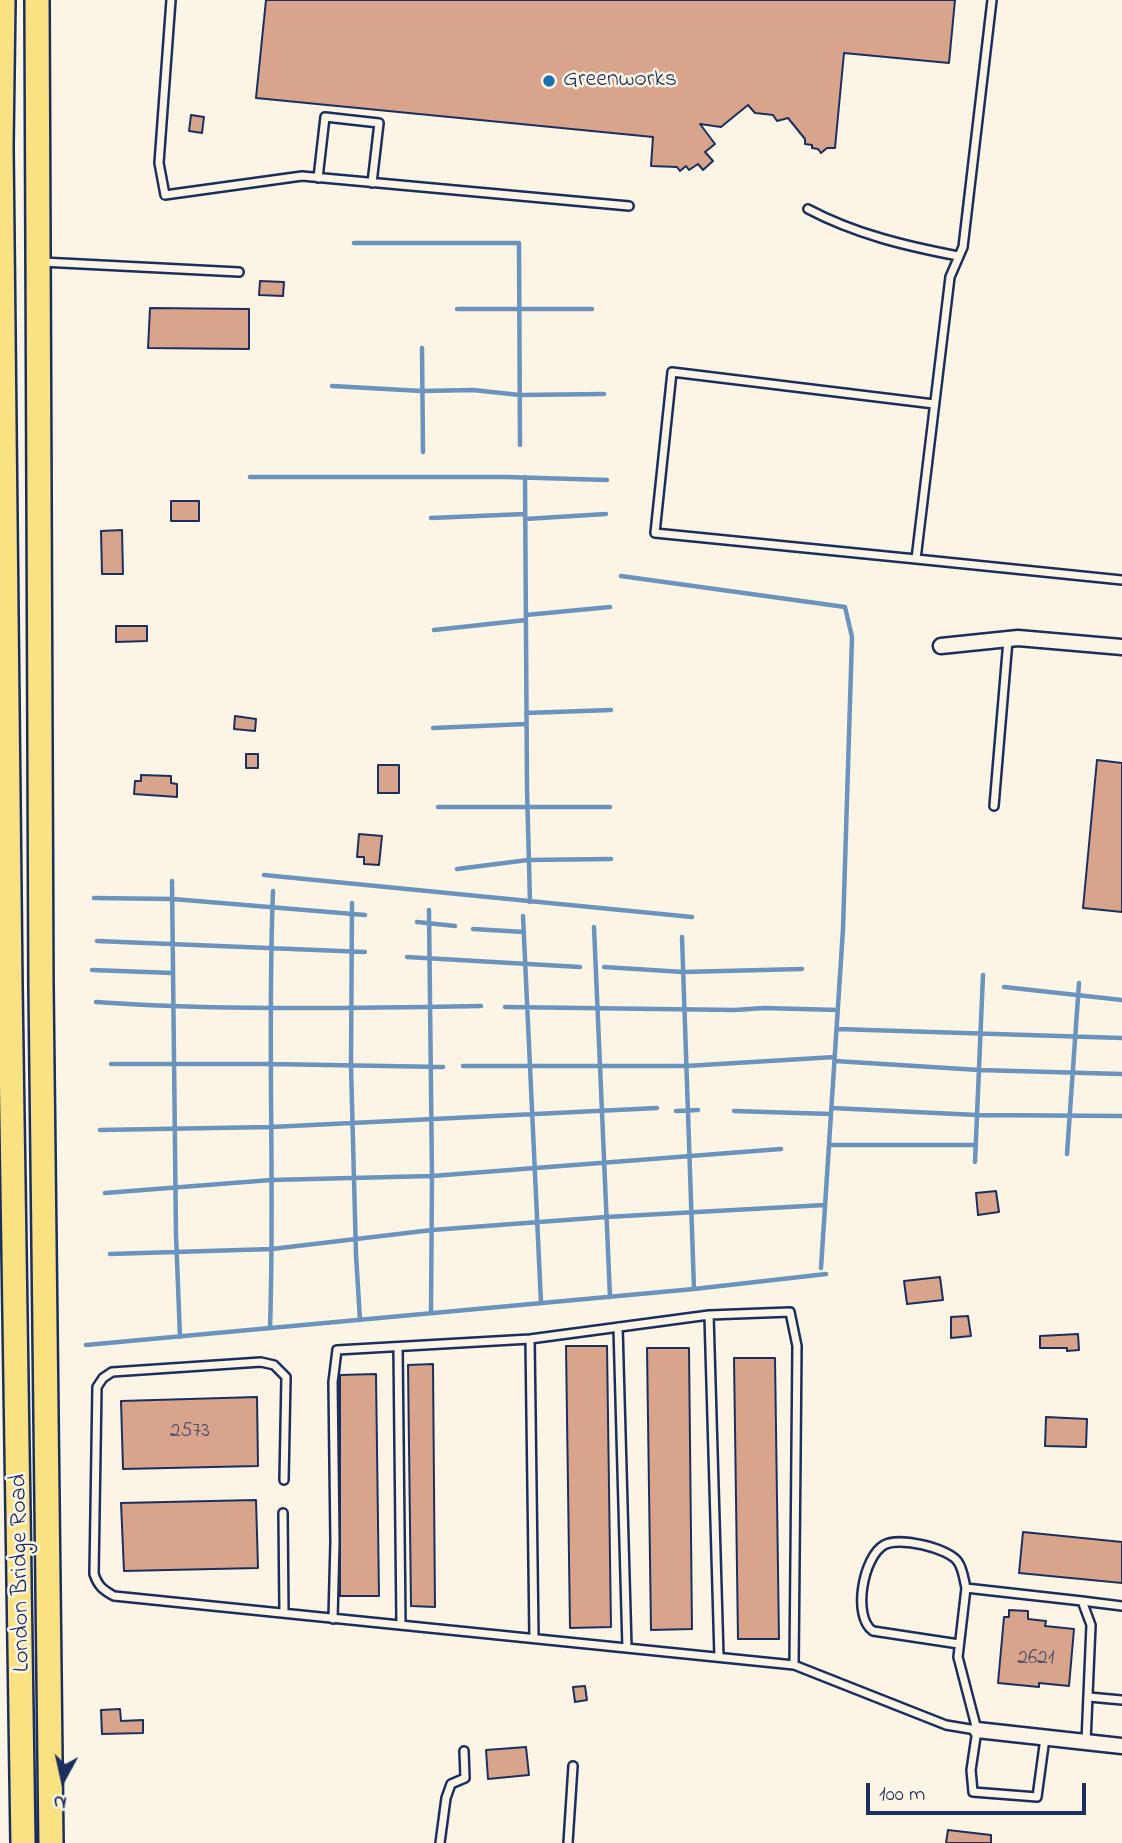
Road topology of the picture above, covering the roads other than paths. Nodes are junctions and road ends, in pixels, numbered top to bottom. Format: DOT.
graph roads {
  1 [pos="3,0"];
  2 [pos="37,0"];
  3 [pos="171,0"];
  4 [pos="992,0"];
  5 [pos="318,178"];
  6 [pos="372,183"];
  7 [pos="629,206"];
  8 [pos="808,209"];
  9 [pos="958,256"];
  10 [pos="38,262"];
  11 [pos="239,272"];
  12 [pos="934,404"];
  13 [pos="39,462"];
  14 [pos="5,463"];
  15 [pos="916,559"];
  16 [pos="1122,580"];
  17 [pos="1009,639"];
  18 [pos="941,646"];
  19 [pos="1122,647"];
  20 [pos="994,806"];
  21 [pos="20,986"];
  22 [pos="709,1315"];
  23 [pos="618,1327"];
  24 [pos="530,1339"];
  25 [pos="398,1347"];
  26 [pos="284,1480"];
  27 [pos="283,1513"];
  28 [pos="966,1588"];
  29 [pos="1082,1601"];
  30 [pos="1122,1606"];
  31 [pos="284,1614"];
  32 [pos="333,1619"];
  33 [pos="401,1625"];
  34 [pos="534,1638"];
  35 [pos="959,1644"];
  36 [pos="627,1648"];
  37 [pos="719,1657"];
  38 [pos="794,1665"];
  39 [pos="1089,1697"];
  40 [pos="1122,1700"];
  41 [pos="977,1730"];
  42 [pos="1045,1738"];
  43 [pos="1086,1742"];
  44 [pos="1122,1746"];
  45 [pos="464,1751"];
  46 [pos="572,1766"];
  47 [pos="25,1843"];
  48 [pos="51,1843"];
  49 [pos="440,1843"];
  50 [pos="568,1843"];
  1 -- 14 [label="main road, London Bridge Road"];
  2 -- 10 [label="main road, London Bridge Road"];
  3 -- 5 [label="lane"];
  4 -- 9 [label="lane"];
  5 -- 6 [label="lane"];
  5 -- 6 [label="lane"];
  6 -- 7 [label="lane"];
  8 -- 9 [label="lane"];
  9 -- 12 [label="lane"];
  10 -- 11 [label="lane"];
  10 -- 13 [label="main road, London Bridge Road"];
  12 -- 15 [label="lane"];
  12 -- 15 [label="lane"];
  13 -- 14 [label="main road"];
  13 -- 21 [label="main road, London Bridge Road"];
  14 -- 21 [label="main road, London Bridge Road"];
  15 -- 16 [label="lane"];
  17 -- 18 [label="street"];
  17 -- 19 [label="street"];
  17 -- 20 [label="lane"];
  21 -- 47 [label="main road, London Bridge Road"];
  21 -- 48 [label="main road, London Bridge Road"];
  22 -- 23 [label="lane"];
  22 -- 37 [label="lane"];
  22 -- 38 [label="lane"];
  23 -- 24 [label="lane"];
  23 -- 36 [label="lane"];
  24 -- 25 [label="lane"];
  24 -- 34 [label="lane"];
  25 -- 32 [label="lane"];
  25 -- 33 [label="lane"];
  26 -- 31 [label="lane"];
  27 -- 31 [label="lane"];
  28 -- 29 [label="lane"];
  28 -- 35 [label="lane"];
  28 -- 35 [label="lane"];
  29 -- 30 [label="lane"];
  29 -- 39 [label="lane"];
  31 -- 32 [label="lane"];
  32 -- 33 [label="lane"];
  33 -- 34 [label="lane"];
  34 -- 36 [label="lane"];
  35 -- 41 [label="lane"];
  36 -- 37 [label="lane"];
  37 -- 38 [label="lane"];
  38 -- 41 [label="lane"];
  39 -- 40 [label="lane"];
  39 -- 43 [label="lane"];
  41 -- 42 [label="street"];
  41 -- 42 [label="lane"];
  42 -- 43 [label="street"];
  43 -- 44 [label="street"];
  45 -- 49 [label="lane"];
  46 -- 50 [label="lane"];
}
